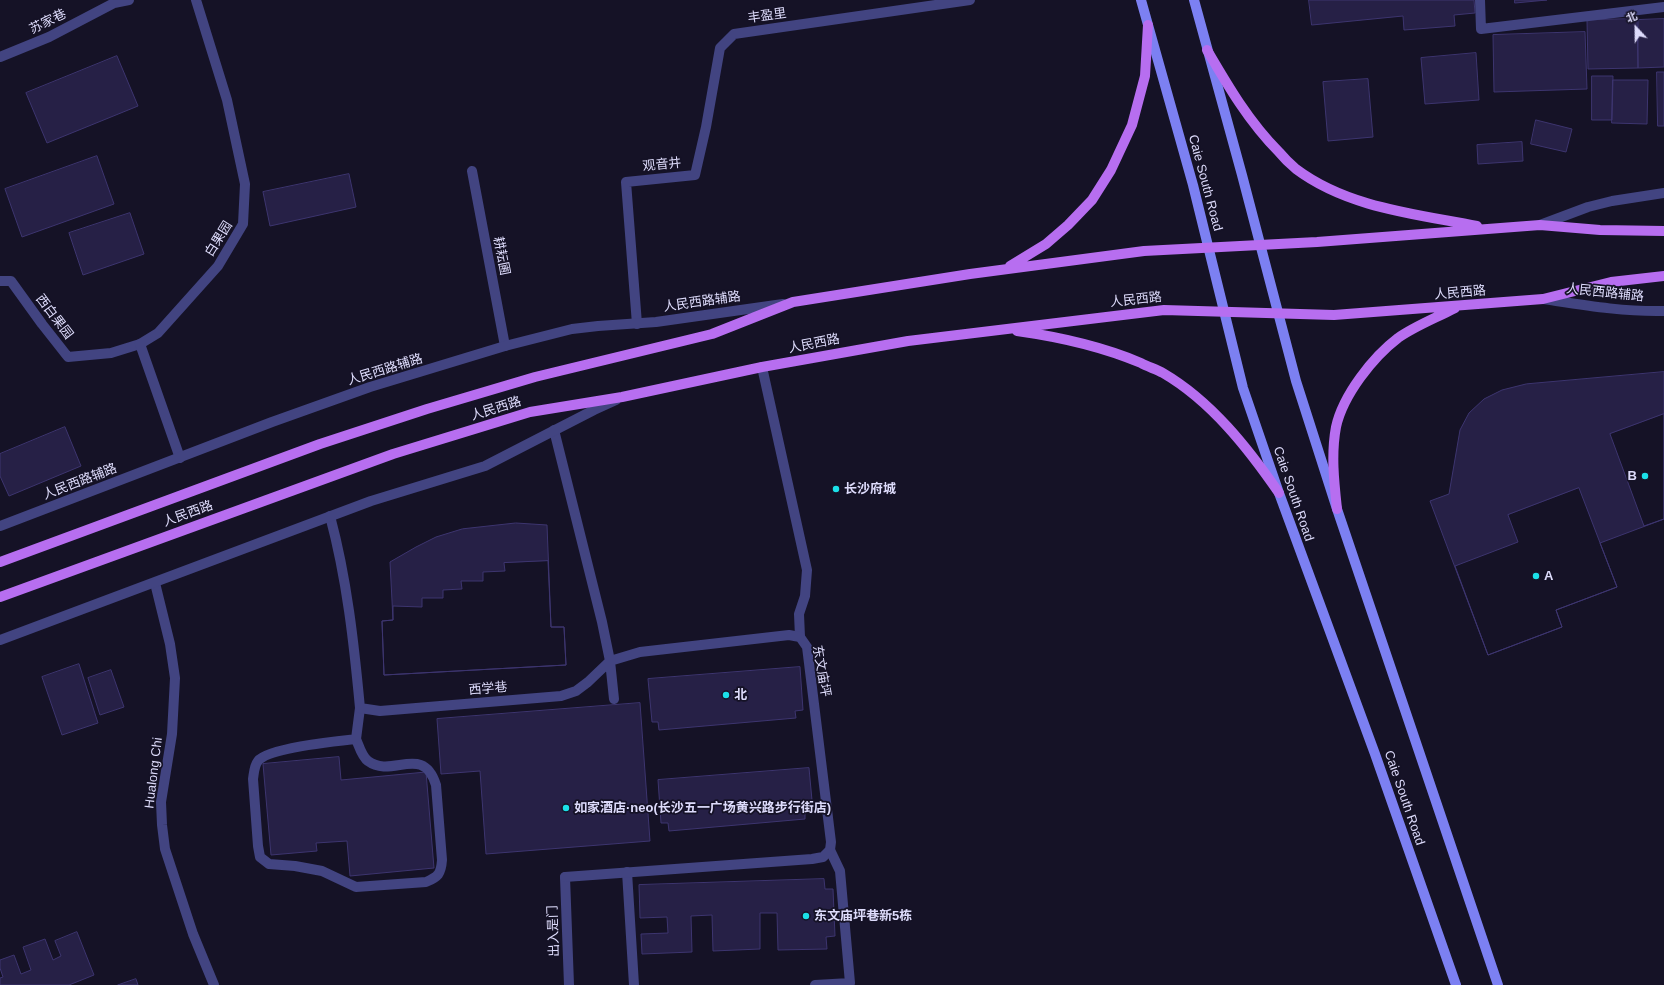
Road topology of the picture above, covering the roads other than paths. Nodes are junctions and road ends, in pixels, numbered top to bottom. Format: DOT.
graph roads {
  1 [pos="129,0"];
  2 [pos="196,0"];
  3 [pos="970,0"];
  4 [pos="1142,0"];
  5 [pos="1194,0"];
  6 [pos="1480,0"];
  7 [pos="114,1"];
  8 [pos="1664,6"];
  9 [pos="1148,25"];
  10 [pos="734,34"];
  11 [pos="1207,50"];
  12 [pos="0,57"];
  13 [pos="472,171"];
  14 [pos="1664,193"];
  15 [pos="1540,225"];
  16 [pos="1491,228"];
  17 [pos="1661,231"];
  18 [pos="1260,245"];
  19 [pos="1209,248"];
  20 [pos="1003,269"];
  21 [pos="1664,276"];
  22 [pos="0,281"];
  23 [pos="1543,299"];
  24 [pos="793,302"];
  25 [pos="1459,306"];
  26 [pos="1664,311"];
  27 [pos="1225,312"];
  28 [pos="1278,313"];
  29 [pos="637,324"];
  30 [pos="1004,329"];
  31 [pos="140,344"];
  32 [pos="505,346"];
  33 [pos="762,368"];
  34 [pos="622,397"];
  35 [pos="554,430"];
  36 [pos="180,458"];
  37 [pos="1278,493"];
  38 [pos="1337,509"];
  39 [pos="330,516"];
  40 [pos="0,526"];
  41 [pos="0,562"];
  42 [pos="154,583"];
  43 [pos="0,597"];
  44 [pos="800,637"];
  45 [pos="0,640"];
  46 [pos="610,661"];
  47 [pos="614,699"];
  48 [pos="360,708"];
  49 [pos="356,739"];
  50 [pos="830,850"];
  51 [pos="627,872"];
  52 [pos="214,985"];
  53 [pos="569,985"];
  54 [pos="634,985"];
  55 [pos="815,985"];
  56 [pos="1456,985"];
  57 [pos="1498,985"];
  1 -- 7 [label="street, 苏家巷"];
  2 -- 31 [label="street, 白果园"];
  3 -- 10 [label="street, 丰盈里"];
  4 -- 9 [label="main road, Caie South Road"];
  5 -- 11 [label="main road"];
  6 -- 8 [label="street"];
  7 -- 12 [label="street, 苏家巷"];
  9 -- 19 [label="main road, Caie South Road"];
  9 -- 20 [label="main road"];
  10 -- 29 [label="street, 观音井"];
  11 -- 16 [label="main road"];
  11 -- 18 [label="main road"];
  13 -- 32 [label="street, 耕耘圃"];
  14 -- 15 [label="street"];
  15 -- 16 [label="main road, 人民西路"];
  15 -- 17 [label="main road, 人民西路"];
  16 -- 18 [label="main road, 人民西路"];
  18 -- 19 [label="main road, 人民西路"];
  18 -- 28 [label="main road"];
  19 -- 20 [label="main road, 人民西路"];
  19 -- 27 [label="main road, Caie South Road"];
  20 -- 24 [label="main road, 人民西路"];
  21 -- 23 [label="main road, 人民西路"];
  22 -- 31 [label="street, 西白果园"];
  23 -- 25 [label="main road, 人民西路"];
  23 -- 26 [label="street, 人民西路辅路"];
  24 -- 29 [label="street, 人民西路辅路"];
  24 -- 41 [label="main road, 人民西路"];
  25 -- 28 [label="main road, 人民西路"];
  25 -- 38 [label="main road"];
  27 -- 28 [label="main road, 人民西路"];
  27 -- 30 [label="main road, 人民西路"];
  27 -- 37 [label="main road, Caie South Road"];
  28 -- 38 [label="main road"];
  29 -- 32 [label="street, 人民西路辅路"];
  30 -- 33 [label="main road, 人民西路"];
  30 -- 37 [label="main road"];
  31 -- 36 [label="street"];
  32 -- 36 [label="street, 人民西路辅路"];
  33 -- 34 [label="main road, 人民西路"];
  33 -- 44 [label="street, 东文庙坪"];
  34 -- 35 [label="street"];
  34 -- 43 [label="main road, 人民西路"];
  35 -- 39 [label="street"];
  35 -- 46 [label="street"];
  36 -- 40 [label="street, 人民西路辅路"];
  37 -- 56 [label="main road, Caie South Road"];
  38 -- 57 [label="main road"];
  39 -- 42 [label="street"];
  39 -- 48 [label="street"];
  42 -- 45 [label="street"];
  42 -- 52 [label="street, Hualong Chi"];
  44 -- 46 [label="street, 西学巷"];
  44 -- 50 [label="street, 东文庙坪"];
  46 -- 47 [label="street"];
  46 -- 48 [label="street, 西学巷"];
  48 -- 49 [label="street"];
  49 -- 49 [label="street"];
  50 -- 51 [label="street"];
  50 -- 55 [label="street, 东文庙坪"];
  51 -- 53 [label="street, 出入是门"];
  51 -- 54 [label="street"];
}
